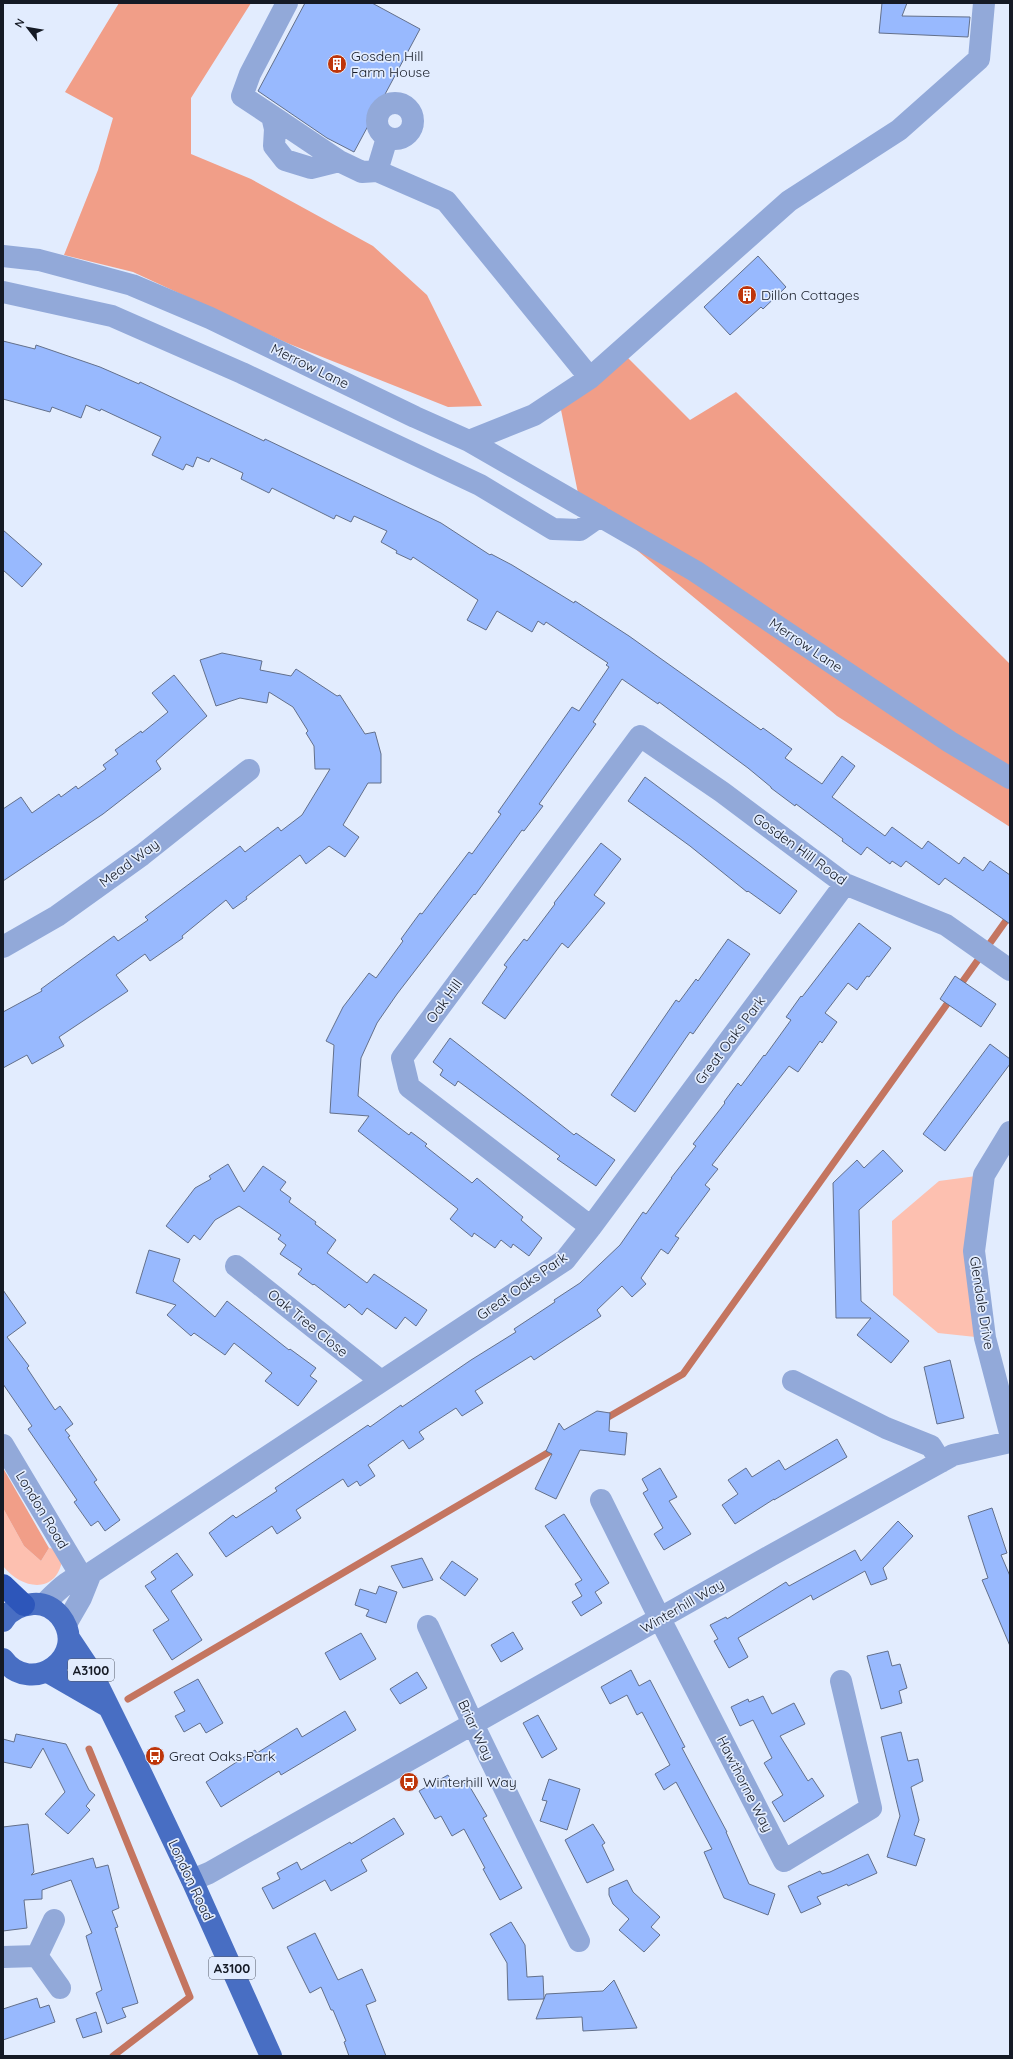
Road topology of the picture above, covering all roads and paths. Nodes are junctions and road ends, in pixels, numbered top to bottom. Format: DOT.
graph roads {
  1 [pos="287,3"];
  2 [pos="984,3"];
  3 [pos="272,116"];
  4 [pos="387,138"];
  5 [pos="339,161"];
  6 [pos="377,170"];
  7 [pos="3,256"];
  8 [pos="3,292"];
  9 [pos="590,378"];
  10 [pos="469,441"];
  11 [pos="600,516"];
  12 [pos="640,736"];
  13 [pos="249,770"];
  14 [pos="1010,778"];
  15 [pos="845,884"];
  16 [pos="3,947"];
  17 [pos="1010,970"];
  18 [pos="1010,1132"];
  19 [pos="591,1227"];
  20 [pos="236,1266"];
  21 [pos="381,1381"];
  22 [pos="793,1381"];
  23 [pos="1010,1433"];
  24 [pos="1010,1442"];
  25 [pos="3,1445"];
  26 [pos="941,1462"];
  27 [pos="602,1500"];
  28 [pos="86,1574"];
  29 [pos="3,1586"];
  30 [pos="34,1604"];
  31 [pos="660,1619"];
  32 [pos="3,1621"];
  33 [pos="428,1626"];
  34 [pos="68,1631"];
  35 [pos="8,1667"];
  36 [pos="48,1672"];
  37 [pos="841,1681"];
  38 [pos="107,1706"];
  39 [pos="473,1724"];
  40 [pos="192,1880"];
  41 [pos="54,1920"];
  42 [pos="579,1941"];
  43 [pos="37,1956"];
  44 [pos="3,1957"];
  45 [pos="60,1988"];
  46 [pos="271,2056"];
  1 -- 3 [label="street"];
  2 -- 9 [label="street"];
  3 -- 5 [label="street"];
  3 -- 5 [label="street"];
  4 -- 6 [label="street"];
  5 -- 6 [label="street"];
  6 -- 9 [label="street"];
  7 -- 10 [label="street, Merrow Lane"];
  8 -- 11 [label="street"];
  9 -- 10 [label="street"];
  10 -- 11 [label="street, Merrow Lane"];
  11 -- 14 [label="street, Merrow Lane"];
  12 -- 15 [label="street, Gosden Hill Road"];
  12 -- 19 [label="street, Oak Hill"];
  13 -- 16 [label="street, Mead Way"];
  15 -- 17 [label="street, Gosden Hill Road"];
  15 -- 19 [label="street, Great Oaks Park"];
  18 -- 23 [label="street, Glendale Drive"];
  19 -- 21 [label="street, Great Oaks Park"];
  20 -- 21 [label="street, Oak Tree Close"];
  21 -- 28 [label="street, Great Oaks Park"];
  22 -- 26 [label="street"];
  24 -- 26 [label="street, Winterhill Way"];
  25 -- 28 [label="street, London Road"];
  26 -- 31 [label="street, Winterhill Way"];
  27 -- 31 [label="street, Hawthorne Way"];
  28 -- 30 [label="street, Great Oaks Park"];
  28 -- 34 [label="street"];
  29 -- 30 [label="highway"];
  30 -- 32 [label="main road"];
  30 -- 34 [label="main road, London Road"];
  31 -- 37 [label="street, Hawthorne Way"];
  31 -- 39 [label="street, Winterhill Way"];
  33 -- 39 [label="street, Briar Way"];
  34 -- 36 [label="main road"];
  34 -- 38 [label="main road, London Road / A3100"];
  35 -- 36 [label="main road"];
  36 -- 38 [label="main road, A3100"];
  38 -- 40 [label="main road, London Road / A3100"];
  39 -- 40 [label="street, Winterhill Way"];
  39 -- 42 [label="street, Briar Way"];
  40 -- 46 [label="main road, London Road / A3100"];
  41 -- 43 [label="street"];
  43 -- 44 [label="street"];
  43 -- 45 [label="street"];
}
